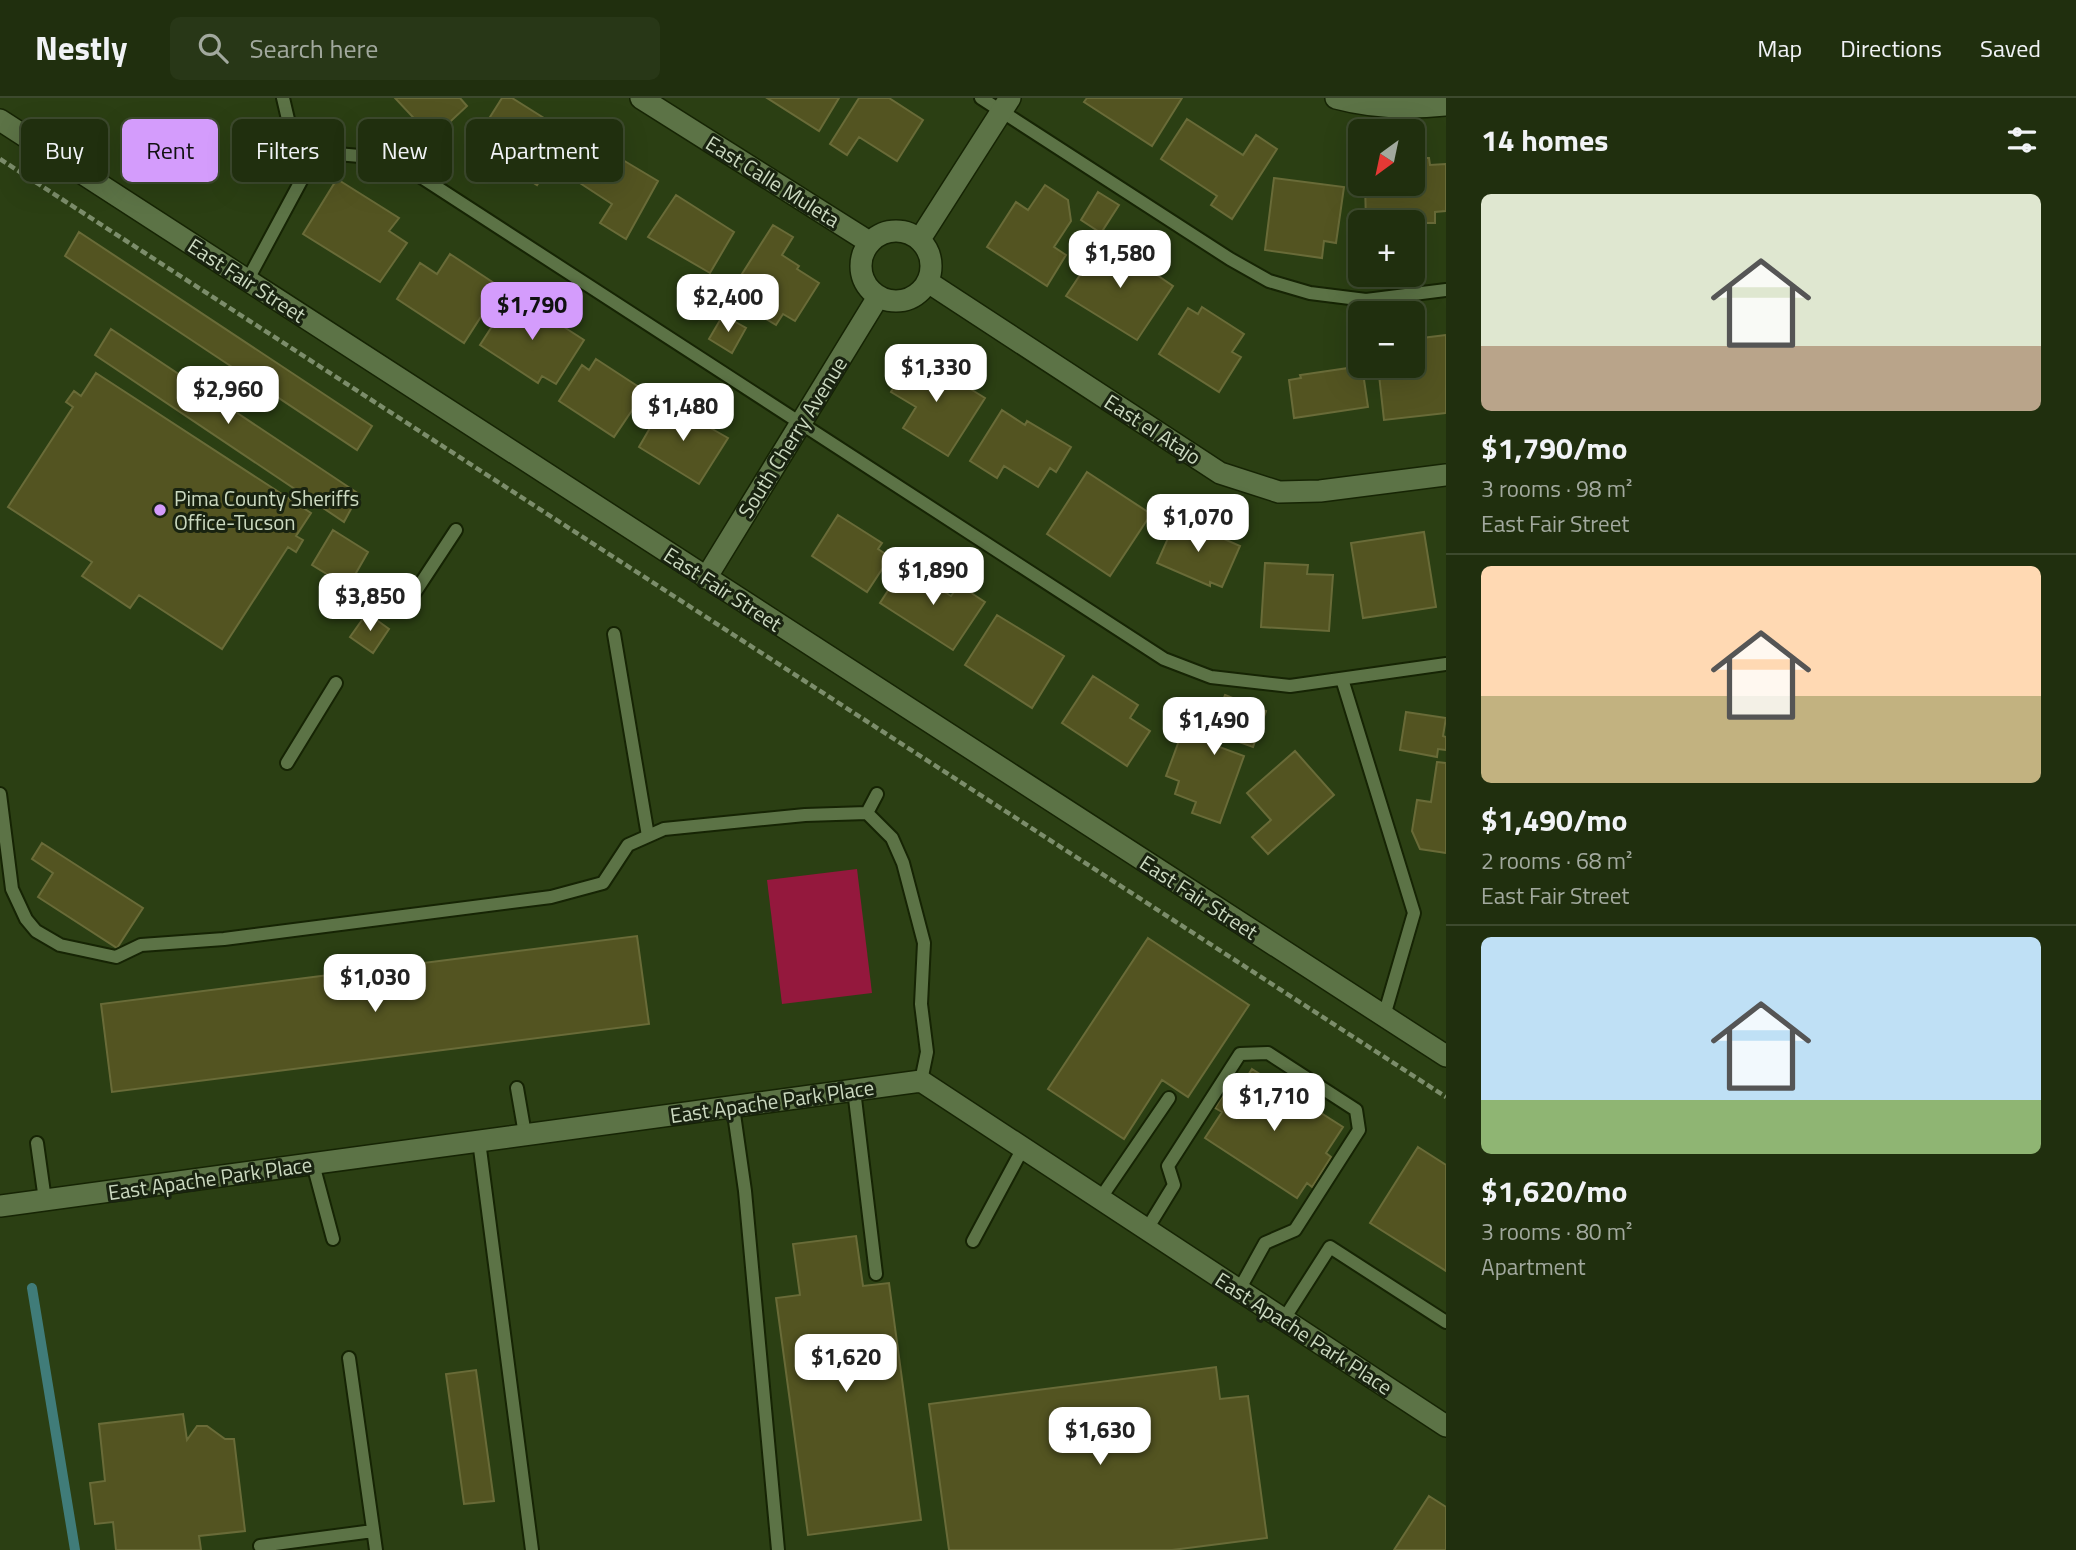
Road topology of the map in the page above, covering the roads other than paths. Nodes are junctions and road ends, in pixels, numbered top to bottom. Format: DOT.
graph roads {
  1 [pos="283,98"];
  2 [pos="641,98"];
  3 [pos="981,98"];
  4 [pos="1336,98"];
  5 [pos="1006,105"];
  6 [pos="1446,105"];
  7 [pos="288,119"];
  8 [pos="0,120"];
  9 [pos="344,155"];
  10 [pos="300,182"];
  11 [pos="919,239"];
  12 [pos="869,242"];
  13 [pos="247,281"];
  14 [pos="928,282"];
  15 [pos="1446,290"];
  16 [pos="878,297"];
  17 [pos="801,422"];
  18 [pos="1446,475"];
  19 [pos="456,530"];
  20 [pos="706,578"];
  21 [pos="404,609"];
  22 [pos="614,634"];
  23 [pos="1446,664"];
  24 [pos="1342,679"];
  25 [pos="336,683"];
  26 [pos="288,763"];
  27 [pos="0,794"];
  28 [pos="877,794"];
  29 [pos="867,813"];
  30 [pos="648,836"];
  31 [pos="1384,1016"];
  32 [pos="1446,1056"];
  33 [pos="921,1081"];
  34 [pos="517,1087"];
  35 [pos="854,1090"];
  36 [pos="1169,1098"];
  37 [pos="733,1107"];
  38 [pos="525,1135"];
  39 [pos="479,1141"];
  40 [pos="37,1143"];
  41 [pos="1023,1148"];
  42 [pos="313,1164"];
  43 [pos="1100,1199"];
  44 [pos="45,1200"];
  45 [pos="0,1206"];
  46 [pos="1147,1229"];
  47 [pos="333,1240"];
  48 [pos="973,1241"];
  49 [pos="876,1274"];
  50 [pos="1239,1290"];
  51 [pos="1284,1319"];
  52 [pos="1446,1322"];
  53 [pos="349,1358"];
  54 [pos="1446,1426"];
  55 [pos="373,1531"];
  56 [pos="260,1546"];
  57 [pos="376,1550"];
  58 [pos="532,1550"];
  59 [pos="778,1550"];
  1 -- 7 [label="lane"];
  2 -- 12 [label="street, East Calle Muleta"];
  3 -- 5 [label="lane"];
  4 -- 6 [label="street"];
  5 -- 11 [label="street"];
  5 -- 15 [label="lane"];
  8 -- 13 [label="street, East Fair Street"];
  9 -- 17 [label="lane"];
  10 -- 13 [label="lane"];
  11 -- 12 [label="street"];
  11 -- 14 [label="street"];
  12 -- 16 [label="street"];
  13 -- 20 [label="street, East Fair Street"];
  14 -- 16 [label="street"];
  14 -- 18 [label="street, East el Atajo"];
  16 -- 17 [label="street, South Cherry Avenue"];
  17 -- 20 [label="street, South Cherry Avenue"];
  17 -- 24 [label="lane"];
  19 -- 21 [label="lane"];
  20 -- 31 [label="street, East Fair Street"];
  22 -- 30 [label="lane"];
  23 -- 24 [label="lane"];
  24 -- 31 [label="lane"];
  25 -- 26 [label="lane"];
  27 -- 30 [label="lane"];
  28 -- 29 [label="lane"];
  29 -- 30 [label="lane"];
  29 -- 33 [label="lane"];
  31 -- 32 [label="street, East Fair Street"];
  33 -- 35 [label="street, East Apache Park Place"];
  33 -- 41 [label="street, East Apache Park Place"];
  34 -- 38 [label="lane"];
  35 -- 37 [label="street, East Apache Park Place"];
  35 -- 49 [label="lane"];
  36 -- 43 [label="lane"];
  37 -- 38 [label="street, East Apache Park Place"];
  37 -- 59 [label="lane"];
  38 -- 39 [label="street, East Apache Park Place"];
  39 -- 42 [label="street, East Apache Park Place"];
  39 -- 58 [label="lane"];
  40 -- 44 [label="lane"];
  41 -- 43 [label="street, East Apache Park Place"];
  41 -- 48 [label="lane"];
  42 -- 44 [label="street, East Apache Park Place"];
  42 -- 47 [label="lane"];
  43 -- 46 [label="street, East Apache Park Place"];
  44 -- 45 [label="street, East Apache Park Place"];
  46 -- 50 [label="street, East Apache Park Place"];
  46 -- 50 [label="lane"];
  50 -- 51 [label="street, East Apache Park Place"];
  51 -- 52 [label="lane"];
  51 -- 54 [label="street, East Apache Park Place"];
  53 -- 55 [label="lane"];
  55 -- 56 [label="lane"];
  55 -- 57 [label="lane"];
}
